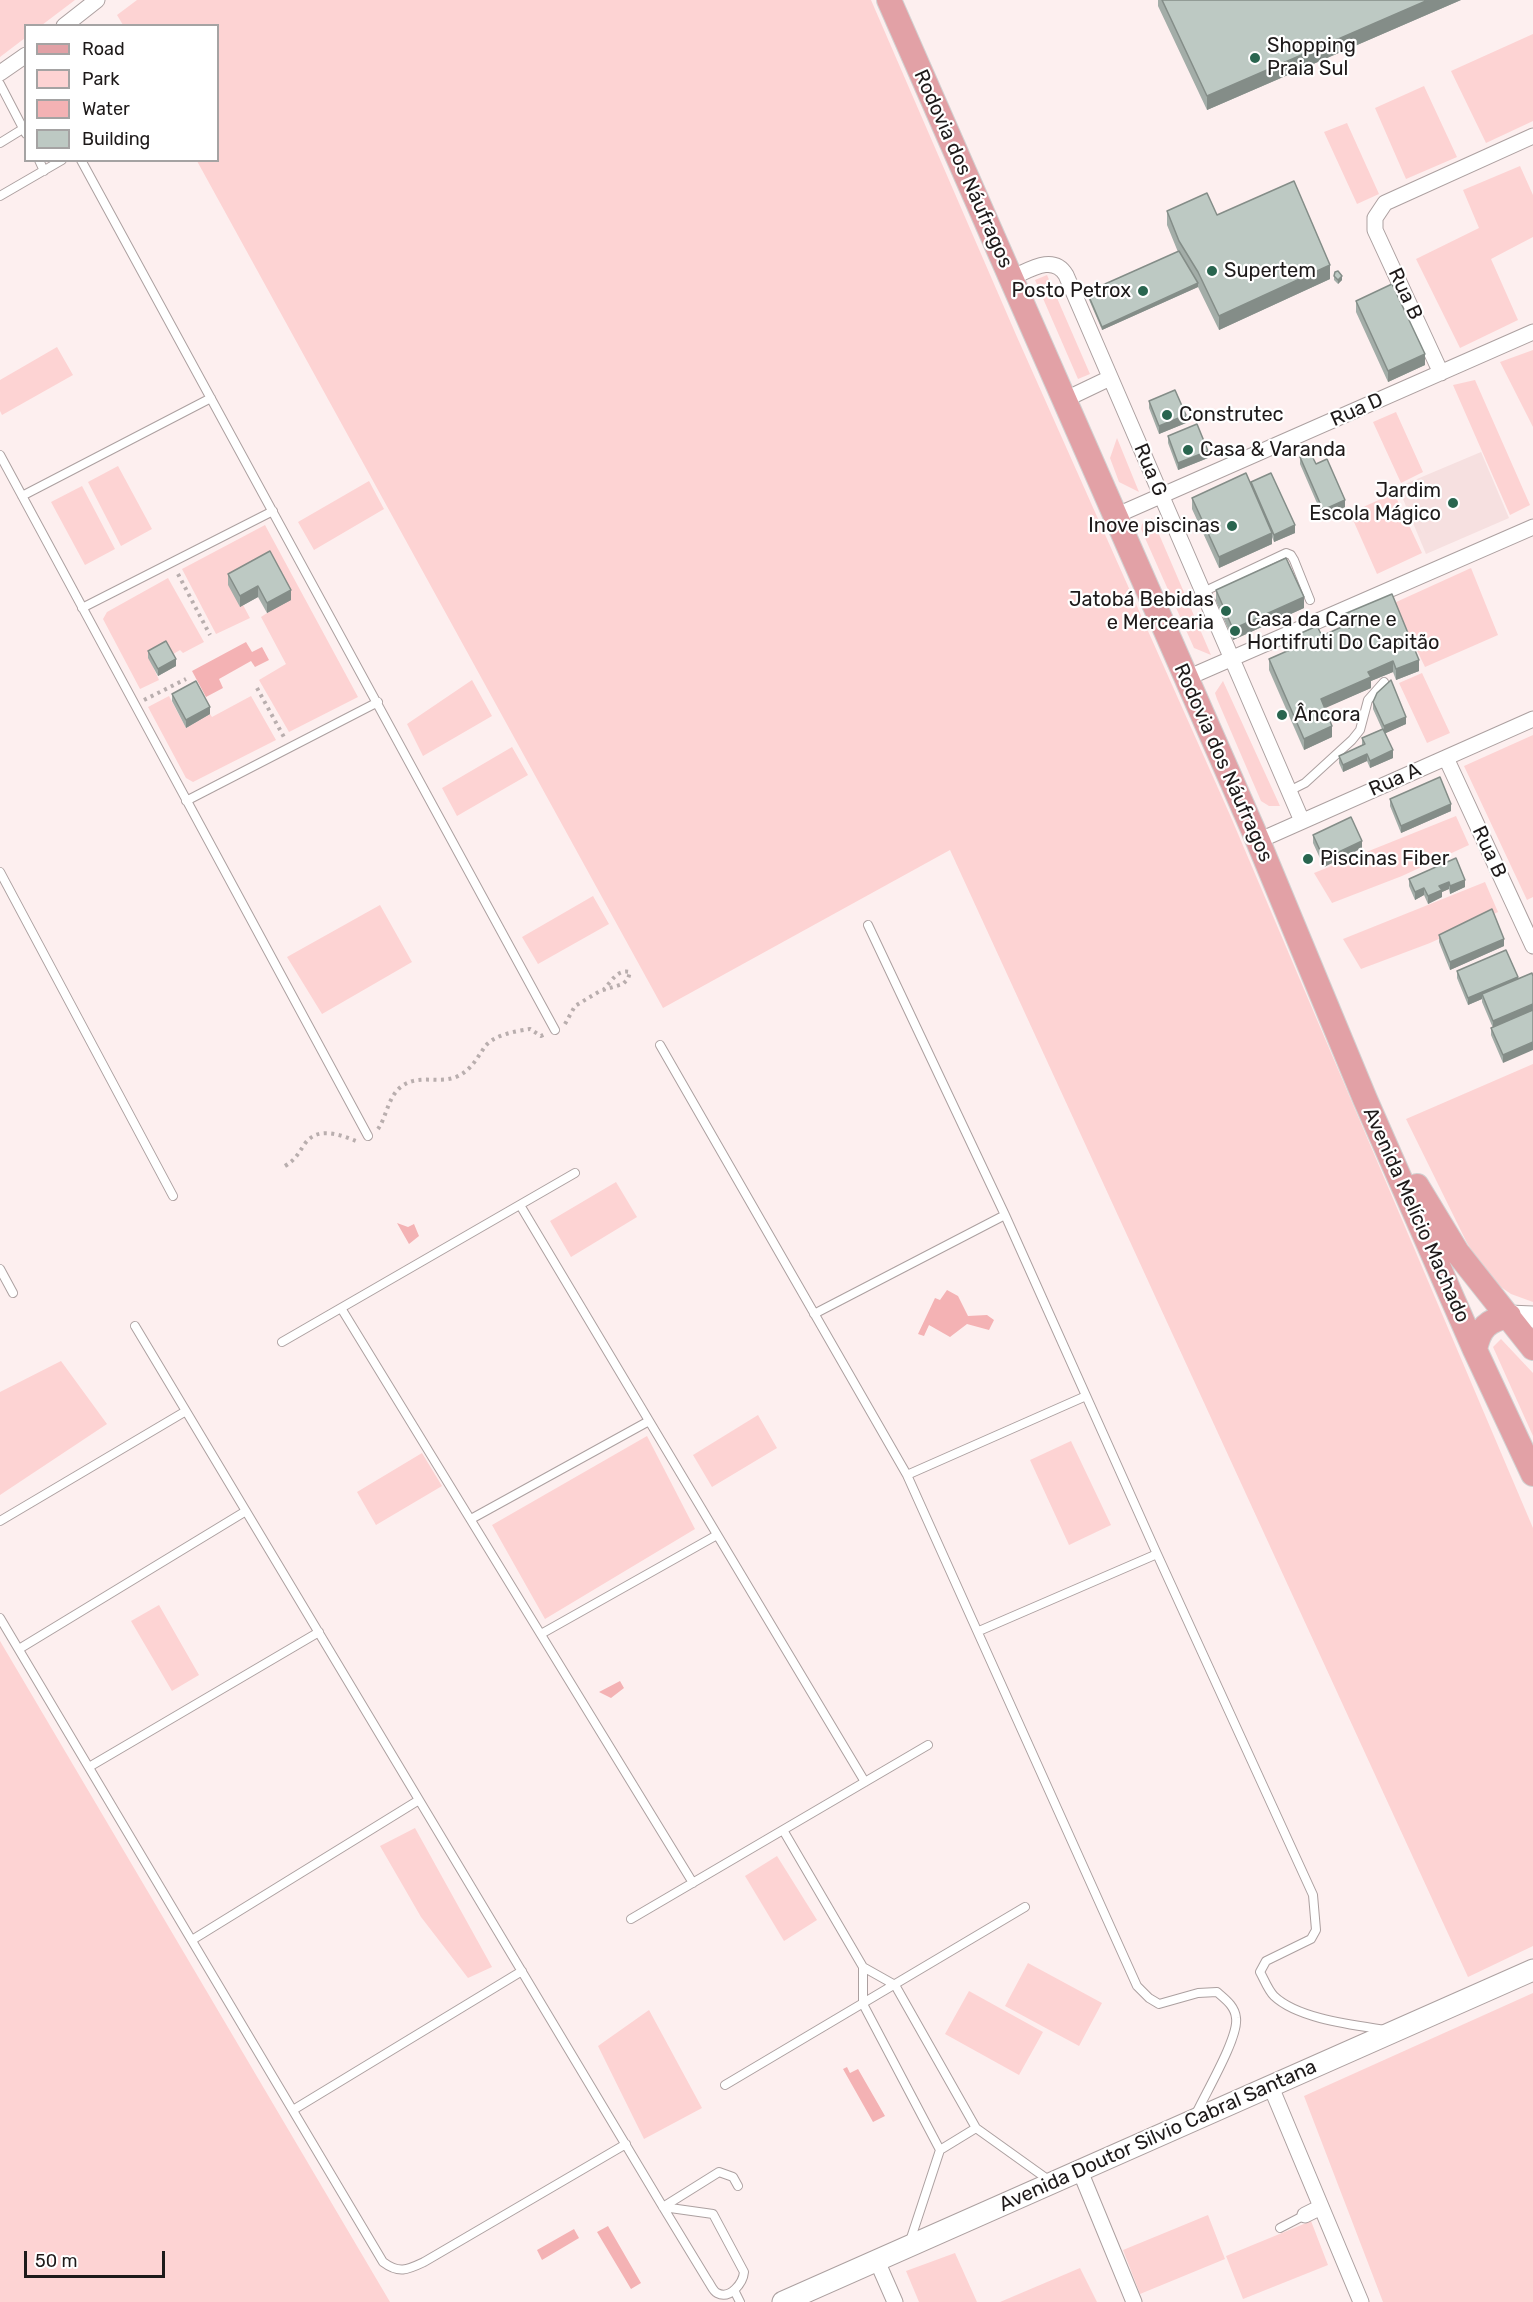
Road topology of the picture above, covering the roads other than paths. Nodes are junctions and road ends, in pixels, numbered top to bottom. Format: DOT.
graph roads {
  1 [pos="97,0"];
  2 [pos="889,0"];
  3 [pos="67,24"];
  4 [pos="24,56"];
  5 [pos="0,73"];
  6 [pos="0,84"];
  7 [pos="24,128"];
  8 [pos="24,130"];
  9 [pos="1533,136"];
  10 [pos="0,142"];
  11 [pos="40,162"];
  12 [pos="59,162"];
  13 [pos="82,162"];
  14 [pos="44,171"];
  15 [pos="0,196"];
  16 [pos="1011,278"];
  17 [pos="1533,332"];
  18 [pos="1441,373"];
  19 [pos="1110,378"];
  20 [pos="211,398"];
  21 [pos="1064,400"];
  22 [pos="0,455"];
  23 [pos="22,496"];
  24 [pos="1161,496"];
  25 [pos="273,511"];
  26 [pos="1115,516"];
  27 [pos="1533,527"];
  28 [pos="1203,592"];
  29 [pos="1310,600"];
  30 [pos="82,608"];
  31 [pos="1232,658"];
  32 [pos="1186,678"];
  33 [pos="1384,682"];
  34 [pos="378,702"];
  35 [pos="1533,719"];
  36 [pos="1446,758"];
  37 [pos="1289,791"];
  38 [pos="186,801"];
  39 [pos="1302,821"];
  40 [pos="1258,841"];
  41 [pos="0,872"];
  42 [pos="868,925"];
  43 [pos="1533,945"];
  44 [pos="555,1030"];
  45 [pos="660,1045"];
  46 [pos="1365,1099"];
  47 [pos="368,1136"];
  48 [pos="575,1173"];
  49 [pos="173,1196"];
  50 [pos="520,1205"];
  51 [pos="1005,1215"];
  52 [pos="0,1269"];
  53 [pos="13,1293"];
  54 [pos="341,1308"];
  55 [pos="814,1314"];
  56 [pos="1509,1316"];
  57 [pos="1533,1317"];
  58 [pos="135,1326"];
  59 [pos="282,1342"];
  60 [pos="1533,1348"];
  61 [pos="1475,1350"];
  62 [pos="1086,1396"];
  63 [pos="186,1411"];
  64 [pos="649,1421"];
  65 [pos="1533,1474"];
  66 [pos="907,1475"];
  67 [pos="246,1512"];
  68 [pos="471,1519"];
  69 [pos="0,1521"];
  70 [pos="717,1535"];
  71 [pos="1157,1554"];
  72 [pos="0,1617"];
  73 [pos="979,1631"];
  74 [pos="319,1632"];
  75 [pos="541,1634"];
  76 [pos="19,1649"];
  77 [pos="928,1745"];
  78 [pos="89,1767"];
  79 [pos="865,1782"];
  80 [pos="419,1800"];
  81 [pos="783,1830"];
  82 [pos="693,1883"];
  83 [pos="1025,1907"];
  84 [pos="631,1919"];
  85 [pos="192,1940"];
  86 [pos="863,1967"];
  87 [pos="1533,1970"];
  88 [pos="522,1971"];
  89 [pos="895,1985"];
  90 [pos="863,2004"];
  91 [pos="1395,2031"];
  92 [pos="725,2085"];
  93 [pos="1271,2087"];
  94 [pos="293,2110"];
  95 [pos="1192,2122"];
  96 [pos="976,2128"];
  97 [pos="626,2144"];
  98 [pos="940,2150"];
  99 [pos="1080,2172"];
  100 [pos="1052,2183"];
  101 [pos="738,2186"];
  102 [pos="663,2207"];
  103 [pos="1321,2207"];
  104 [pos="1305,2215"];
  105 [pos="1280,2228"];
  106 [pos="908,2246"];
  107 [pos="877,2261"];
  108 [pos="734,2290"];
  109 [pos="740,2302"];
  110 [pos="783,2302"];
  111 [pos="895,2302"];
  112 [pos="1134,2302"];
  113 [pos="1361,2302"];
  1 -- 3 [label="street"];
  2 -- 16 [label="main road, Rodovia dos Náufragos"];
  4 -- 5 [label="street"];
  6 -- 7 [label="lane"];
  8 -- 10 [label="lane"];
  9 -- 18 [label="street, Rua B"];
  11 -- 14 [label="lane"];
  12 -- 14 [label="lane"];
  13 -- 20 [label="lane"];
  14 -- 15 [label="lane"];
  16 -- 19 [label="street, Rua G"];
  16 -- 21 [label="main road, Rodovia dos Náufragos"];
  17 -- 18 [label="street, Rua D"];
  18 -- 24 [label="street, Rua D"];
  19 -- 21 [label="street"];
  19 -- 24 [label="street, Rua G"];
  20 -- 23 [label="lane"];
  20 -- 25 [label="lane"];
  21 -- 26 [label="main road, Rodovia dos Náufragos"];
  22 -- 23 [label="lane"];
  23 -- 30 [label="lane"];
  24 -- 26 [label="street, Rua D"];
  24 -- 28 [label="street, Rua G"];
  25 -- 30 [label="lane"];
  25 -- 34 [label="lane"];
  26 -- 32 [label="main road, Rodovia dos Náufragos"];
  27 -- 31 [label="street"];
  28 -- 29 [label="lane"];
  28 -- 31 [label="street, Rua G"];
  30 -- 38 [label="lane"];
  31 -- 32 [label="street"];
  31 -- 37 [label="street, Rua G"];
  32 -- 40 [label="main road, Rodovia dos Náufragos"];
  33 -- 37 [label="lane"];
  34 -- 38 [label="lane"];
  34 -- 44 [label="lane"];
  35 -- 36 [label="street, Rua A"];
  36 -- 39 [label="street, Rua A"];
  36 -- 43 [label="street, Rua B"];
  37 -- 39 [label="street, Rua G"];
  38 -- 47 [label="lane"];
  39 -- 40 [label="street, Rua A"];
  40 -- 46 [label="main road, Rodovia dos Náufragos"];
  41 -- 49 [label="lane"];
  42 -- 51 [label="lane"];
  45 -- 55 [label="lane"];
  46 -- 56 [label="main road, Avenida Melício Machado"];
  46 -- 61 [label="main road, Avenida Melício Machado"];
  48 -- 50 [label="lane"];
  50 -- 54 [label="lane"];
  50 -- 64 [label="lane"];
  51 -- 55 [label="lane"];
  51 -- 62 [label="lane"];
  52 -- 53 [label="lane"];
  54 -- 59 [label="lane"];
  54 -- 68 [label="lane"];
  55 -- 66 [label="lane"];
  56 -- 57 [label="street"];
  56 -- 60 [label="main road, Avenida Melício Machado"];
  56 -- 61 [label="main road"];
  58 -- 63 [label="lane"];
  61 -- 65 [label="main road, Avenida Melício Machado"];
  62 -- 66 [label="lane"];
  62 -- 71 [label="lane"];
  63 -- 67 [label="lane"];
  63 -- 69 [label="lane"];
  64 -- 68 [label="lane"];
  64 -- 70 [label="lane"];
  66 -- 73 [label="lane"];
  67 -- 74 [label="lane"];
  67 -- 76 [label="lane"];
  68 -- 75 [label="lane"];
  70 -- 75 [label="lane"];
  70 -- 79 [label="lane"];
  71 -- 73 [label="lane"];
  71 -- 91 [label="lane"];
  72 -- 76 [label="lane"];
  73 -- 95 [label="lane"];
  74 -- 78 [label="lane"];
  74 -- 80 [label="lane"];
  75 -- 82 [label="lane"];
  76 -- 78 [label="lane"];
  77 -- 79 [label="lane"];
  78 -- 85 [label="lane"];
  79 -- 81 [label="lane"];
  80 -- 85 [label="lane"];
  80 -- 88 [label="lane"];
  81 -- 82 [label="lane"];
  81 -- 86 [label="lane"];
  82 -- 84 [label="lane"];
  83 -- 89 [label="lane"];
  85 -- 94 [label="lane"];
  86 -- 89 [label="lane"];
  86 -- 90 [label="lane"];
  87 -- 91 [label="street, Avenida Doutor Silvio Cabral Santana"];
  88 -- 94 [label="lane"];
  88 -- 97 [label="lane"];
  89 -- 90 [label="lane"];
  89 -- 96 [label="lane"];
  90 -- 92 [label="lane"];
  90 -- 98 [label="lane"];
  91 -- 93 [label="street, Avenida Doutor Silvio Cabral Santana"];
  93 -- 95 [label="street, Avenida Doutor Silvio Cabral Santana"];
  93 -- 103 [label="street"];
  94 -- 97 [label="lane"];
  95 -- 99 [label="street, Avenida Doutor Silvio Cabral Santana"];
  96 -- 98 [label="lane"];
  96 -- 100 [label="lane"];
  97 -- 102 [label="lane"];
  98 -- 106 [label="lane"];
  99 -- 100 [label="street, Avenida Doutor Silvio Cabral Santana"];
  99 -- 112 [label="street"];
  100 -- 106 [label="street, Avenida Doutor Silvio Cabral Santana"];
  101 -- 102 [label="lane"];
  102 -- 108 [label="lane"];
  102 -- 108 [label="lane"];
  103 -- 104 [label="street"];
  103 -- 113 [label="street"];
  104 -- 105 [label="lane"];
  106 -- 107 [label="street, Avenida Doutor Silvio Cabral Santana"];
  107 -- 110 [label="street, Avenida Doutor Silvio Cabral Santana"];
  107 -- 111 [label="street"];
  108 -- 109 [label="lane"];
}
